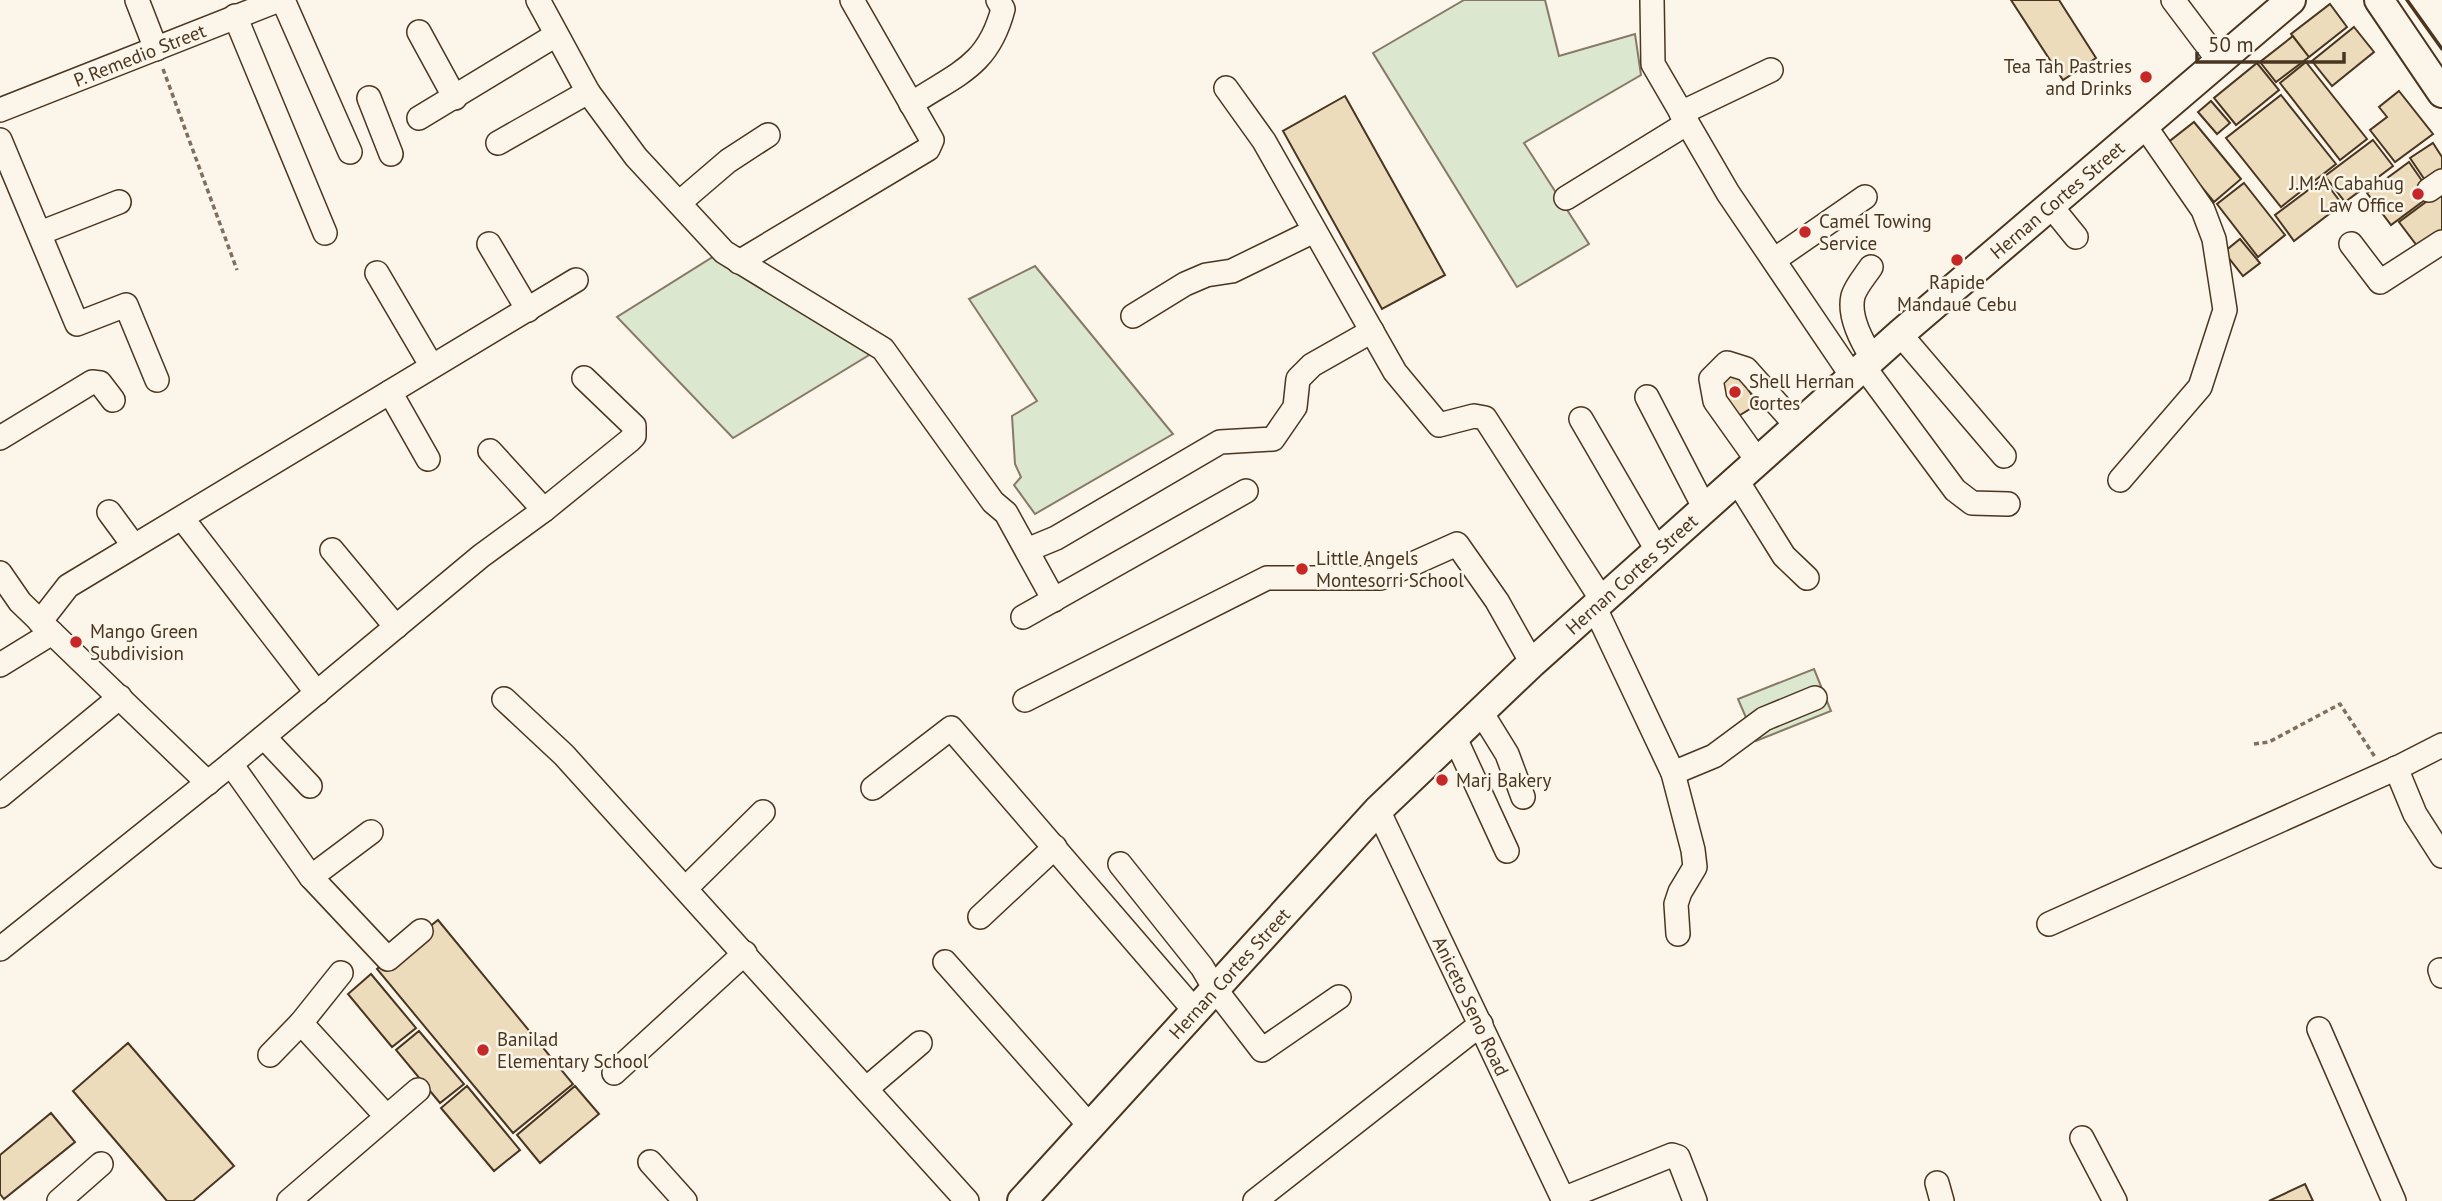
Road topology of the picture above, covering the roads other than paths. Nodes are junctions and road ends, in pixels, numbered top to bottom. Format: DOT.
graph roads {
  1 [pos="137,0"];
  2 [pos="281,0"];
  3 [pos="538,0"];
  4 [pos="852,0"];
  5 [pos="998,0"];
  6 [pos="1651,0"];
  7 [pos="2173,0"];
  8 [pos="2291,0"];
  9 [pos="2379,0"];
  10 [pos="235,16"];
  11 [pos="419,32"];
  12 [pos="556,35"];
  13 [pos="156,49"];
  14 [pos="2219,61"];
  15 [pos="1771,70"];
  16 [pos="2440,87"];
  17 [pos="1226,88"];
  18 [pos="588,92"];
  19 [pos="455,97"];
  20 [pos="911,104"];
  21 [pos="0,110"];
  22 [pos="334,116"];
  23 [pos="419,118"];
  24 [pos="1683,118"];
  25 [pos="2144,125"];
  26 [pos="768,135"];
  27 [pos="0,140"];
  28 [pos="498,143"];
  29 [pos="350,152"];
  30 [pos="391,154"];
  31 [pos="1866,197"];
  32 [pos="1566,198"];
  33 [pos="119,202"];
  34 [pos="678,203"];
  35 [pos="2050,205"];
  36 [pos="1314,231"];
  37 [pos="40,233"];
  38 [pos="326,233"];
  39 [pos="2076,237"];
  40 [pos="2442,242"];
  41 [pos="489,244"];
  42 [pos="2351,244"];
  43 [pos="1774,260"];
  44 [pos="739,262"];
  45 [pos="1871,267"];
  46 [pos="377,273"];
  47 [pos="576,279"];
  48 [pos="528,310"];
  49 [pos="1133,316"];
  50 [pos="1372,331"];
  51 [pos="1900,334"];
  52 [pos="431,365"];
  53 [pos="1863,367"];
  54 [pos="584,377"];
  55 [pos="157,380"];
  56 [pos="390,391"];
  57 [pos="1647,397"];
  58 [pos="113,400"];
  59 [pos="1581,419"];
  60 [pos="1796,425"];
  61 [pos="0,438"];
  62 [pos="490,450"];
  63 [pos="2004,456"];
  64 [pos="428,459"];
  65 [pos="1757,460"];
  66 [pos="1735,479"];
  67 [pos="2120,480"];
  68 [pos="1246,491"];
  69 [pos="2008,504"];
  70 [pos="1704,507"];
  71 [pos="544,510"];
  72 [pos="109,512"];
  73 [pos="182,518"];
  74 [pos="134,546"];
  75 [pos="332,550"];
  76 [pos="1027,550"];
  77 [pos="1657,550"];
  78 [pos="0,573"];
  79 [pos="1807,578"];
  80 [pos="1054,600"];
  81 [pos="1598,603"];
  82 [pos="1023,617"];
  83 [pos="46,627"];
  84 [pos="396,627"];
  85 [pos="1532,663"];
  86 [pos="0,665"];
  87 [pos="317,693"];
  88 [pos="120,697"];
  89 [pos="1815,698"];
  90 [pos="504,699"];
  91 [pos="1025,700"];
  92 [pos="1481,712"];
  93 [pos="264,737"];
  94 [pos="1455,738"];
  95 [pos="2442,745"];
  96 [pos="231,764"];
  97 [pos="2391,770"];
  98 [pos="1673,773"];
  99 [pos="208,783"];
  100 [pos="310,786"];
  101 [pos="873,788"];
  102 [pos="0,796"];
  103 [pos="1523,797"];
  104 [pos="1378,810"];
  105 [pos="762,813"];
  106 [pos="371,832"];
  107 [pos="1055,847"];
  108 [pos="1507,851"];
  109 [pos="2442,856"];
  110 [pos="1120,864"];
  111 [pos="312,877"];
  112 [pos="686,888"];
  113 [pos="980,917"];
  114 [pos="2049,924"];
  115 [pos="421,932"];
  116 [pos="1678,934"];
  117 [pos="0,949"];
  118 [pos="745,953"];
  119 [pos="945,962"];
  120 [pos="341,973"];
  121 [pos="1215,989"];
  122 [pos="1339,997"];
  123 [pos="1195,1011"];
  124 [pos="301,1024"];
  125 [pos="1480,1024"];
  126 [pos="2319,1029"];
  127 [pos="920,1043"];
  128 [pos="270,1055"];
  129 [pos="614,1073"];
  130 [pos="866,1089"];
  131 [pos="418,1090"];
  132 [pos="386,1116"];
  133 [pos="1090,1126"];
  134 [pos="2082,1138"];
  135 [pos="650,1162"];
  136 [pos="101,1164"];
  137 [pos="1564,1200"];
  138 [pos="59,1201"];
  139 [pos="289,1201"];
  140 [pos="685,1201"];
  141 [pos="967,1201"];
  142 [pos="1022,1201"];
  143 [pos="1255,1201"];
  144 [pos="1695,1201"];
  145 [pos="2115,1201"];
  146 [pos="2394,1201"];
  1 -- 13 [label="street"];
  2 -- 10 [label="street, P. Remedio Street"];
  2 -- 22 [label="street"];
  3 -- 12 [label="street"];
  4 -- 20 [label="street"];
  5 -- 20 [label="street"];
  6 -- 24 [label="street"];
  7 -- 14 [label="street"];
  8 -- 14 [label="main road, Hernan Cortes Street"];
  9 -- 16 [label="main road"];
  10 -- 13 [label="street, P. Remedio Street"];
  10 -- 38 [label="street"];
  11 -- 19 [label="street"];
  12 -- 18 [label="street"];
  12 -- 19 [label="street"];
  13 -- 21 [label="street, P. Remedio Street"];
  14 -- 25 [label="main road, Hernan Cortes Street"];
  15 -- 24 [label="street"];
  17 -- 36 [label="street"];
  18 -- 28 [label="street"];
  18 -- 34 [label="street"];
  19 -- 23 [label="street"];
  20 -- 44 [label="street"];
  22 -- 29 [label="street"];
  22 -- 30 [label="street"];
  24 -- 32 [label="street"];
  24 -- 43 [label="street"];
  25 -- 35 [label="main road, Hernan Cortes Street"];
  25 -- 67 [label="street"];
  26 -- 34 [label="street"];
  27 -- 37 [label="street"];
  31 -- 43 [label="street"];
  33 -- 37 [label="street"];
  34 -- 44 [label="street"];
  35 -- 39 [label="street"];
  35 -- 51 [label="main road, Hernan Cortes Street"];
  36 -- 49 [label="street"];
  36 -- 50 [label="street"];
  37 -- 55 [label="street"];
  40 -- 42 [label="street"];
  41 -- 48 [label="street"];
  43 -- 53 [label="street"];
  44 -- 76 [label="street"];
  45 -- 53 [label="street"];
  46 -- 52 [label="street"];
  47 -- 48 [label="street"];
  48 -- 52 [label="street"];
  50 -- 76 [label="street"];
  50 -- 81 [label="street"];
  51 -- 53 [label="main road, Hernan Cortes Street"];
  51 -- 63 [label="street"];
  52 -- 56 [label="street"];
  53 -- 60 [label="main road, Hernan Cortes Street"];
  53 -- 69 [label="street"];
  54 -- 71 [label="street"];
  56 -- 64 [label="street"];
  56 -- 73 [label="street"];
  57 -- 70 [label="street"];
  58 -- 61 [label="street"];
  59 -- 77 [label="street"];
  60 -- 65 [label="main road, Hernan Cortes Street"];
  60 -- 65 [label="street"];
  62 -- 71 [label="street"];
  65 -- 66 [label="main road, Hernan Cortes Street"];
  66 -- 70 [label="main road, Hernan Cortes Street"];
  66 -- 79 [label="street"];
  68 -- 80 [label="street"];
  70 -- 77 [label="main road, Hernan Cortes Street"];
  71 -- 84 [label="street"];
  72 -- 74 [label="street"];
  73 -- 74 [label="street"];
  73 -- 87 [label="street"];
  74 -- 83 [label="street"];
  75 -- 84 [label="street"];
  76 -- 80 [label="street"];
  77 -- 81 [label="main road, Hernan Cortes Street"];
  78 -- 83 [label="street"];
  80 -- 82 [label="street"];
  81 -- 85 [label="main road, Hernan Cortes Street"];
  81 -- 98 [label="street"];
  83 -- 86 [label="street"];
  83 -- 88 [label="street"];
  84 -- 87 [label="street"];
  85 -- 91 [label="street"];
  85 -- 92 [label="main road, Hernan Cortes Street"];
  87 -- 93 [label="street"];
  88 -- 99 [label="street"];
  88 -- 102 [label="street"];
  89 -- 98 [label="street"];
  90 -- 112 [label="street"];
  92 -- 94 [label="main road, Hernan Cortes Street"];
  92 -- 103 [label="street"];
  93 -- 96 [label="street"];
  93 -- 100 [label="street"];
  94 -- 104 [label="main road, Hernan Cortes Street"];
  94 -- 108 [label="street"];
  95 -- 97 [label="street"];
  96 -- 99 [label="street"];
  96 -- 111 [label="street"];
  97 -- 109 [label="street"];
  97 -- 114 [label="street"];
  98 -- 116 [label="street"];
  99 -- 117 [label="street"];
  101 -- 107 [label="street"];
  104 -- 121 [label="main road, Hernan Cortes Street"];
  104 -- 125 [label="street, Aniceto Seno Road"];
  105 -- 112 [label="street"];
  106 -- 111 [label="street"];
  107 -- 113 [label="street"];
  107 -- 123 [label="street"];
  110 -- 121 [label="street"];
  111 -- 115 [label="street"];
  112 -- 118 [label="street"];
  118 -- 129 [label="street"];
  118 -- 130 [label="street"];
  119 -- 133 [label="street"];
  120 -- 124 [label="street"];
  121 -- 122 [label="street"];
  121 -- 123 [label="main road, Hernan Cortes Street"];
  123 -- 133 [label="main road, Hernan Cortes Street"];
  124 -- 128 [label="street"];
  124 -- 132 [label="street"];
  125 -- 137 [label="street, Aniceto Seno Road"];
  125 -- 143 [label="street"];
  126 -- 146 [label="street"];
  127 -- 130 [label="street"];
  130 -- 141 [label="street"];
  131 -- 132 [label="street"];
  132 -- 139 [label="street"];
  133 -- 142 [label="main road, Hernan Cortes Street"];
  134 -- 145 [label="street"];
  135 -- 140 [label="street"];
  136 -- 138 [label="street"];
  137 -- 144 [label="street"];
}
